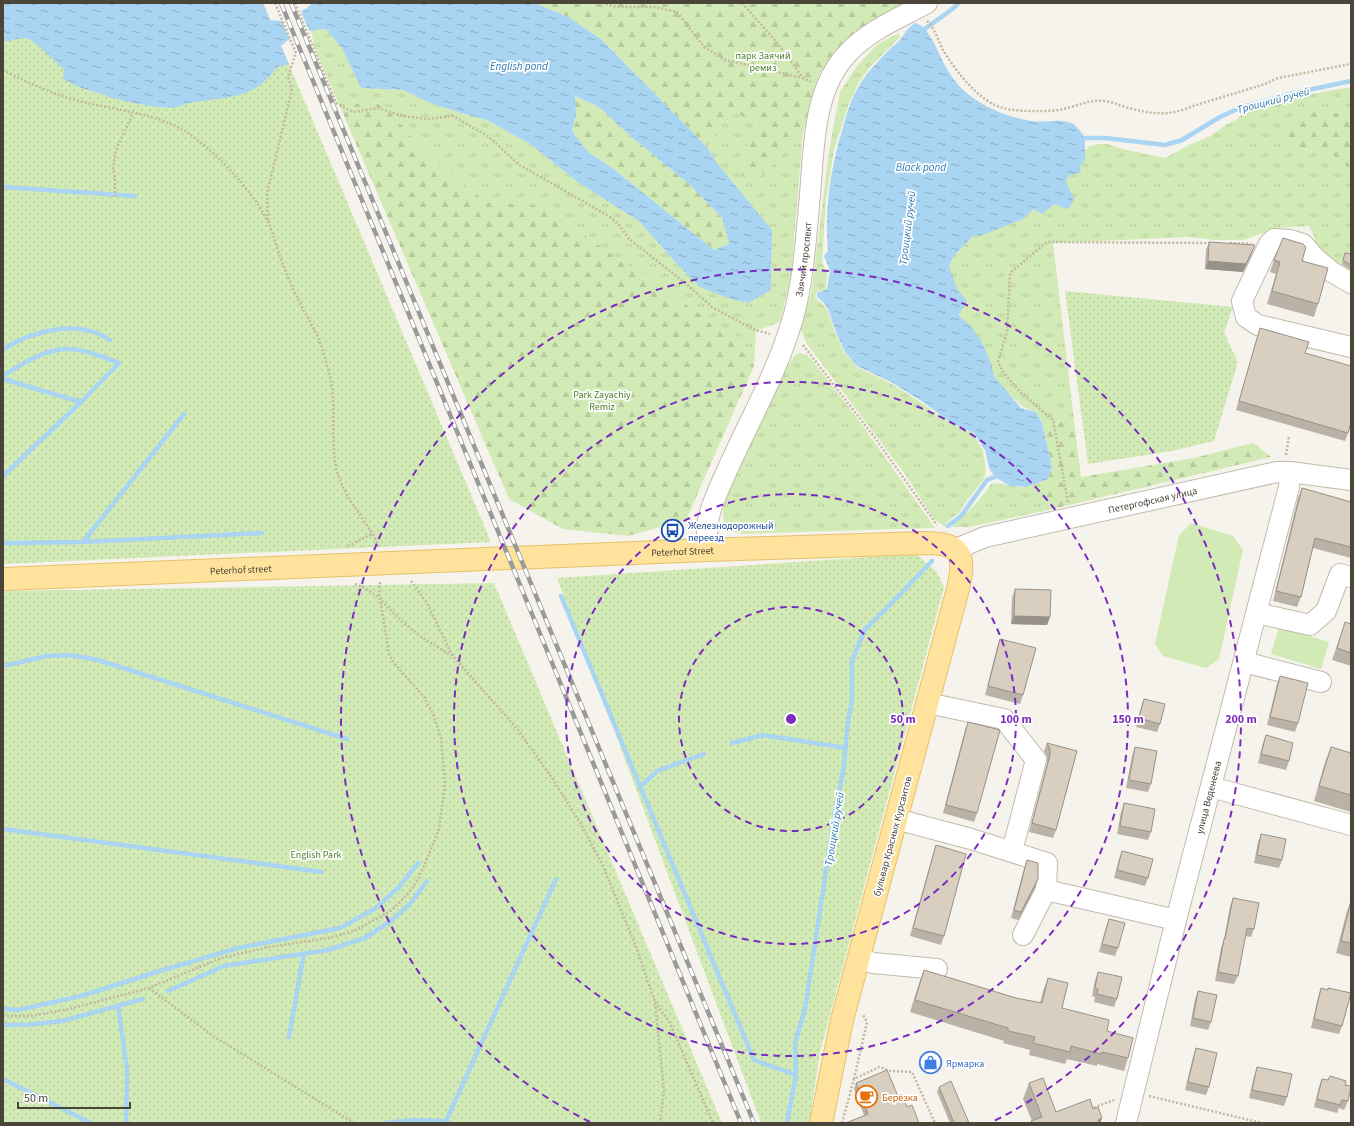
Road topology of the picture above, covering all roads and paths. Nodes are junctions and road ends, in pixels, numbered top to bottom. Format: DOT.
graph roads {
  1 [pos="275,3"];
  2 [pos="296,3"];
  3 [pos="602,3"];
  4 [pos="742,3"];
  5 [pos="927,12"];
  6 [pos="1351,64"];
  7 [pos="3,70"];
  8 [pos="803,78"];
  9 [pos="826,89"];
  10 [pos="133,112"];
  11 [pos="115,196"];
  12 [pos="268,222"];
  13 [pos="1214,243"];
  14 [pos="1229,243"];
  15 [pos="1269,244"];
  16 [pos="1351,282"];
  17 [pos="787,338"];
  18 [pos="1351,348"];
  19 [pos="1289,436"];
  20 [pos="1291,464"];
  21 [pos="1351,480"];
  22 [pos="1069,508"];
  23 [pos="938,527"];
  24 [pos="373,534"];
  25 [pos="347,546"];
  26 [pos="706,550"];
  27 [pos="956,550"];
  28 [pos="382,552"];
  29 [pos="381,577"];
  30 [pos="1351,577"];
  31 [pos="409,578"];
  32 [pos="3,579"];
  33 [pos="366,587"];
  34 [pos="380,597"];
  35 [pos="1257,613"];
  36 [pos="452,655"];
  37 [pos="1244,662"];
  38 [pos="1321,682"];
  39 [pos="927,703"];
  40 [pos="1211,787"];
  41 [pos="896,819"];
  42 [pos="1351,825"];
  43 [pos="1012,851"];
  44 [pos="1046,890"];
  45 [pos="1176,920"];
  46 [pos="1023,935"];
  47 [pos="859,958"];
  48 [pos="937,969"];
  49 [pos="149,988"];
  50 [pos="655,1002"];
  51 [pos="3,1016"];
  52 [pos="1134,1092"];
  53 [pos="1083,1112"];
  54 [pos="354,1123"];
  55 [pos="660,1123"];
  56 [pos="713,1123"];
  57 [pos="821,1123"];
  58 [pos="842,1123"];
  59 [pos="935,1123"];
  60 [pos="1126,1123"];
  61 [pos="1262,1123"];
  1 -- 12 [label="path"];
  2 -- 17 [label="path"];
  3 -- 8 [label="path"];
  4 -- 8 [label="path"];
  5 -- 6 [label="path"];
  5 -- 9 [label="street, Заячий проспект"];
  7 -- 10 [label="path"];
  8 -- 9 [label="path"];
  9 -- 17 [label="street, Заячий проспект"];
  10 -- 11 [label="path"];
  10 -- 12 [label="path"];
  12 -- 24 [label="path"];
  13 -- 22 [label="path"];
  14 -- 15 [label="path"];
  15 -- 16 [label="street"];
  15 -- 18 [label="street"];
  17 -- 23 [label="path"];
  17 -- 26 [label="street, Заячий проспект"];
  19 -- 20 [label="path"];
  20 -- 21 [label="street, Петергофская улица"];
  20 -- 27 [label="street, Петергофская улица"];
  20 -- 35 [label="street, улица Веденеева"];
  24 -- 25 [label="path"];
  24 -- 28 [label="path"];
  26 -- 27 [label="main road, Peterhof Street"];
  26 -- 32 [label="main road, Peterhof street"];
  27 -- 39 [label="main road, бульвар Красных Курсантов"];
  29 -- 34 [label="path"];
  30 -- 35 [label="street"];
  31 -- 36 [label="path"];
  33 -- 34 [label="path"];
  34 -- 36 [label="path"];
  34 -- 49 [label="path"];
  35 -- 37 [label="street, улица Веденеева"];
  36 -- 50 [label="path"];
  37 -- 38 [label="street"];
  37 -- 40 [label="street, улица Веденеева"];
  39 -- 41 [label="main road, бульвар Красных Курсантов"];
  39 -- 43 [label="street"];
  40 -- 42 [label="street"];
  40 -- 45 [label="street, улица Веденеева"];
  41 -- 43 [label="street"];
  41 -- 47 [label="main road, бульвар Красных Курсантов"];
  43 -- 44 [label="street"];
  44 -- 45 [label="street"];
  44 -- 46 [label="street"];
  45 -- 52 [label="street, улица Веденеева"];
  47 -- 48 [label="street"];
  47 -- 57 [label="main road, бульвар Красных Курсантов"];
  49 -- 51 [label="path"];
  49 -- 54 [label="path"];
  50 -- 55 [label="path"];
  50 -- 56 [label="path"];
  52 -- 53 [label="path"];
  52 -- 60 [label="street, улица Веденеева"];
  52 -- 61 [label="path"];
  58 -- 59 [label="path"];
}
